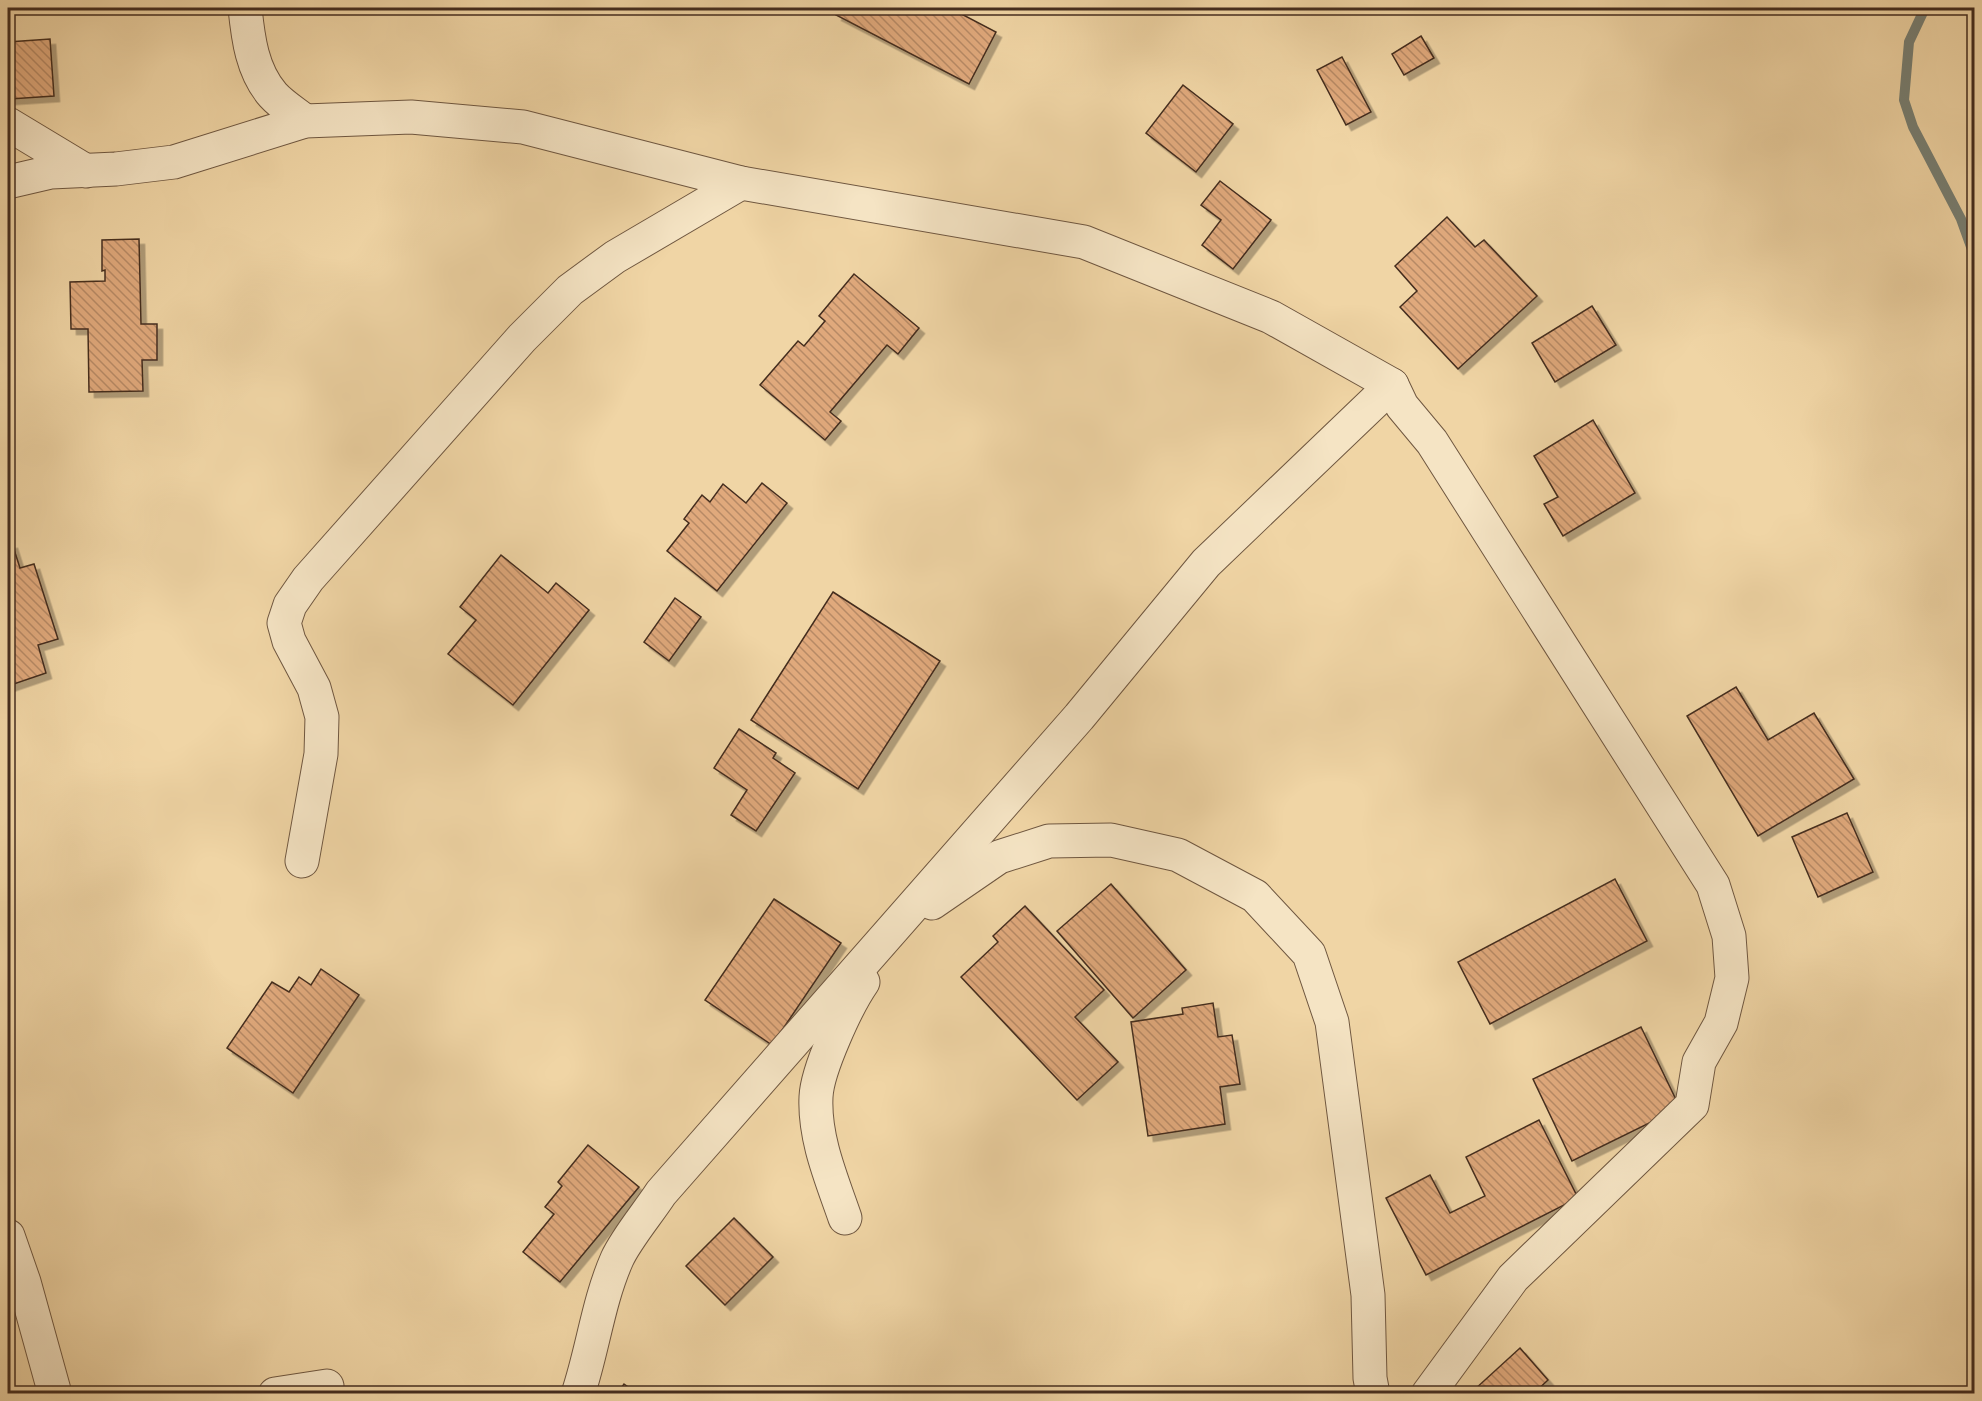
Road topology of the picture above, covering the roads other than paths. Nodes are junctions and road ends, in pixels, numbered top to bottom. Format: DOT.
graph roads {
  1 [pos="245,8"];
  2 [pos="305,121"];
  3 [pos="8,124"];
  4 [pos="86,171"];
  5 [pos="8,182"];
  6 [pos="741,183"];
  7 [pos="1392,386"];
  8 [pos="302,861"];
  9 [pos="845,1218"];
  10 [pos="8,1236"];
  11 [pos="327,1386"];
  12 [pos="55,1394"];
  13 [pos="275,1394"];
  14 [pos="578,1394"];
  15 [pos="1372,1394"];
  16 [pos="1428,1394"];
  1 -- 2 [label="street"];
  2 -- 4 [label="street"];
  2 -- 6 [label="street"];
  3 -- 4 [label="street"];
  4 -- 5 [label="street"];
  6 -- 7 [label="street"];
  6 -- 8 [label="street"];
  7 -- 14 [label="street"];
  7 -- 16 [label="street"];
  9 -- 15 [label="street"];
  10 -- 12 [label="street"];
  11 -- 13 [label="street"];
}
